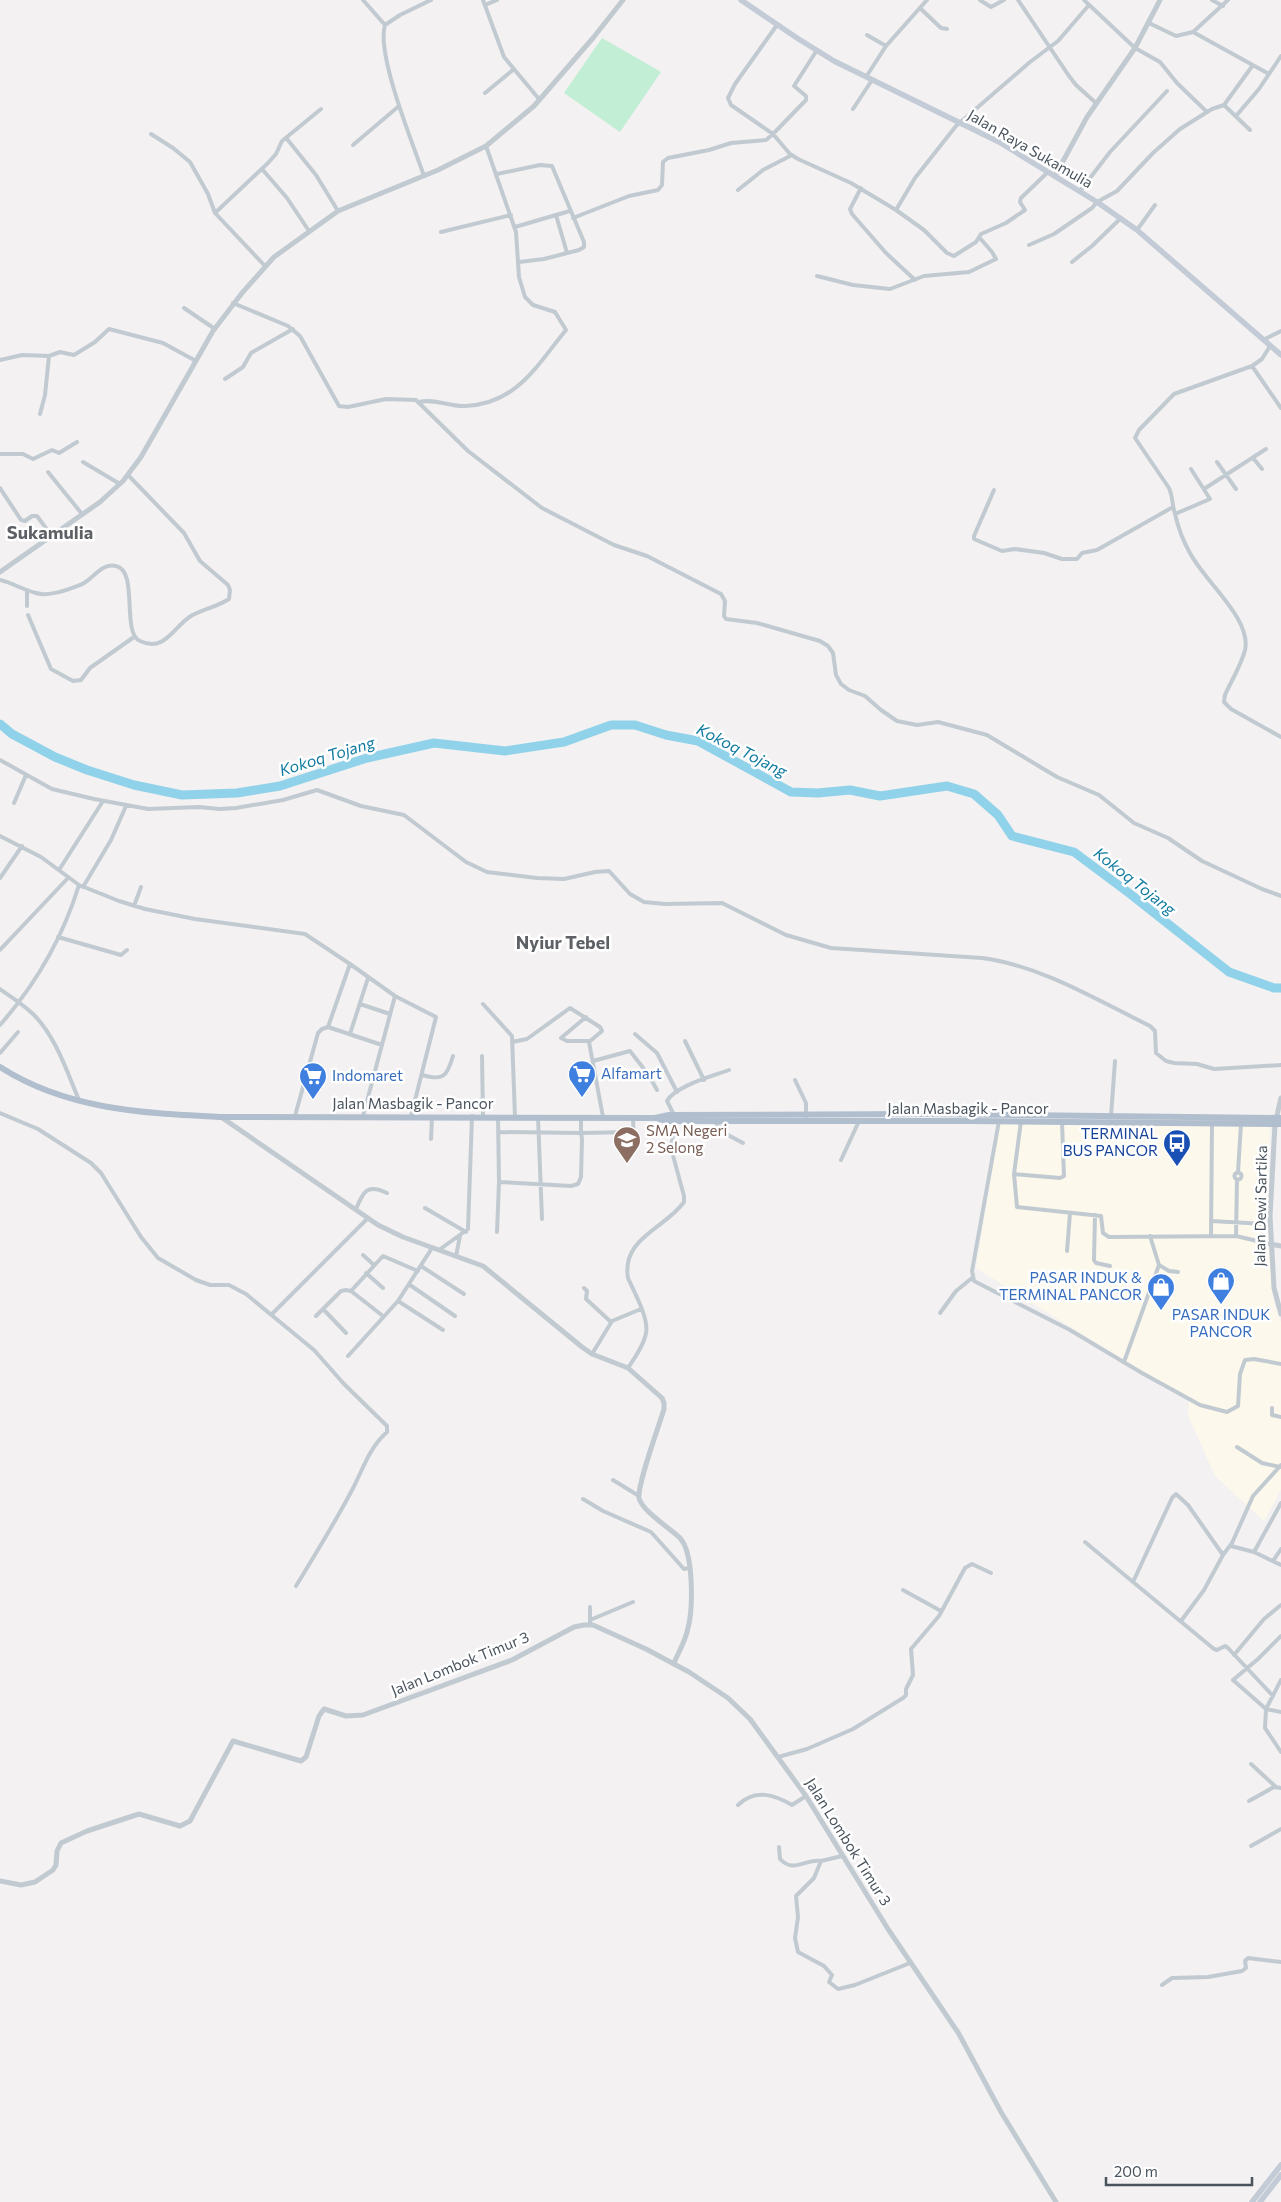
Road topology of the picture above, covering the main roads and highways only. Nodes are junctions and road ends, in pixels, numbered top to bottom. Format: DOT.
graph roads {
  1 [pos="742,0"];
  2 [pos="1281,355"];
  3 [pos="0,1067"];
  4 [pos="674,1118"];
  5 [pos="806,1118"];
  6 [pos="892,1118"];
  7 [pos="1000,1118"];
  8 [pos="1278,1121"];
  9 [pos="1281,2165"];
  10 [pos="1281,2175"];
  11 [pos="1252,2202"];
  12 [pos="1260,2202"];
  1 -- 2 [label="main road, Jalan Raya Sukamulia"];
  3 -- 4 [label="main road, Jalan Masbagik - Pancor"];
  4 -- 5 [label="main road, Jalan Masbagik - Pancor"];
  4 -- 5 [label="main road, Jalan Masbagik - Pancor"];
  5 -- 6 [label="main road, Jalan Masbagik - Pancor"];
  5 -- 6 [label="main road, Jalan Masbagik - Pancor"];
  6 -- 7 [label="main road, Jalan Masbagik - Pancor"];
  7 -- 8 [label="main road, Jalan Masbagik - Pancor"];
  7 -- 8 [label="main road, Jalan Masbagik - Pancor"];
  9 -- 11 [label="main road"];
  10 -- 12 [label="main road"];
}
